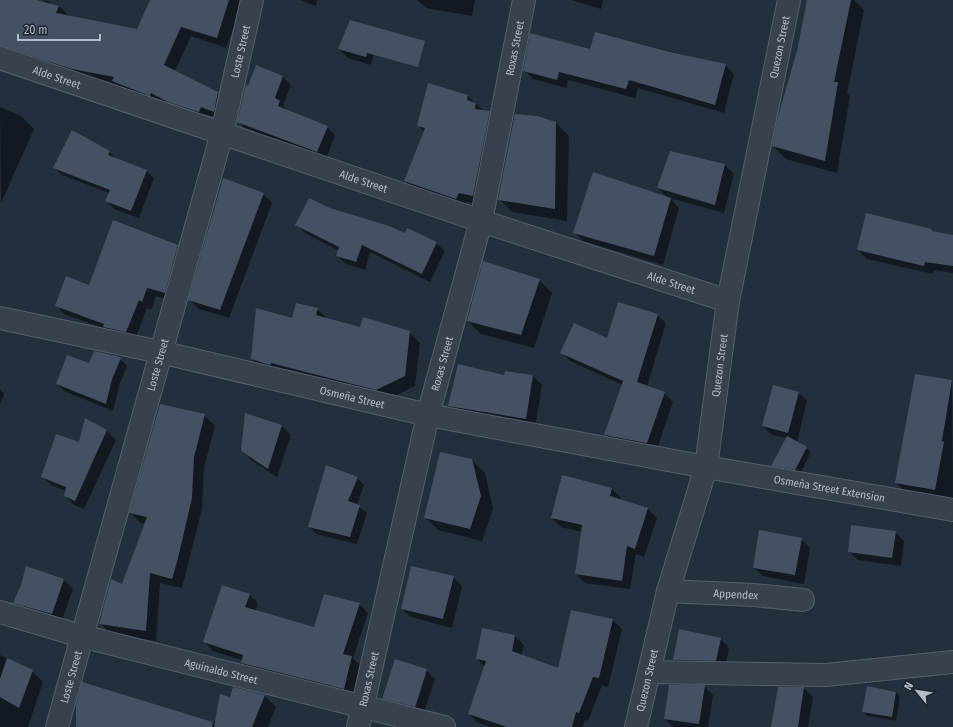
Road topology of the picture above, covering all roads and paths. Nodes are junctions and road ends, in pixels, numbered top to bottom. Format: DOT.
graph roads {
  1 [pos="252,0"];
  2 [pos="524,0"];
  3 [pos="789,0"];
  4 [pos="0,58"];
  5 [pos="222,133"];
  6 [pos="481,221"];
  7 [pos="728,301"];
  8 [pos="0,318"];
  9 [pos="160,352"];
  10 [pos="428,415"];
  11 [pos="706,467"];
  12 [pos="953,510"];
  13 [pos="668,591"];
  14 [pos="803,600"];
  15 [pos="0,612"];
  16 [pos="81,636"];
  17 [pos="953,662"];
  18 [pos="649,672"];
  19 [pos="364,706"];
  20 [pos="57,727"];
  21 [pos="358,727"];
  22 [pos="444,727"];
  23 [pos="636,727"];
  1 -- 5 [label="street, Loste Street"];
  2 -- 6 [label="street, Roxas Street"];
  3 -- 7 [label="street, Quezon Street"];
  4 -- 5 [label="street, Alde Street"];
  5 -- 6 [label="street, Alde Street"];
  5 -- 9 [label="street, Loste Street"];
  6 -- 7 [label="street, Alde Street"];
  6 -- 10 [label="street, Roxas Street"];
  7 -- 11 [label="street, Quezon Street"];
  8 -- 9 [label="street, Osmeña Street"];
  9 -- 10 [label="street, Osmeña Street"];
  9 -- 16 [label="street, Loste Street"];
  10 -- 11 [label="street, Osmeña Street"];
  10 -- 19 [label="street, Roxas Street"];
  11 -- 12 [label="street, Osmeña Street Extension"];
  11 -- 13 [label="street, Quezon Street"];
  13 -- 14 [label="street, Appendex"];
  13 -- 18 [label="street, Quezon Street"];
  15 -- 16 [label="street, Aguinaldo Street"];
  16 -- 19 [label="street, Aguinaldo Street"];
  16 -- 20 [label="street, Loste Street"];
  17 -- 18 [label="street"];
  18 -- 23 [label="street, Quezon Street"];
  19 -- 21 [label="street, Roxas Street"];
  19 -- 22 [label="street, Aguinaldo Street"];
}
